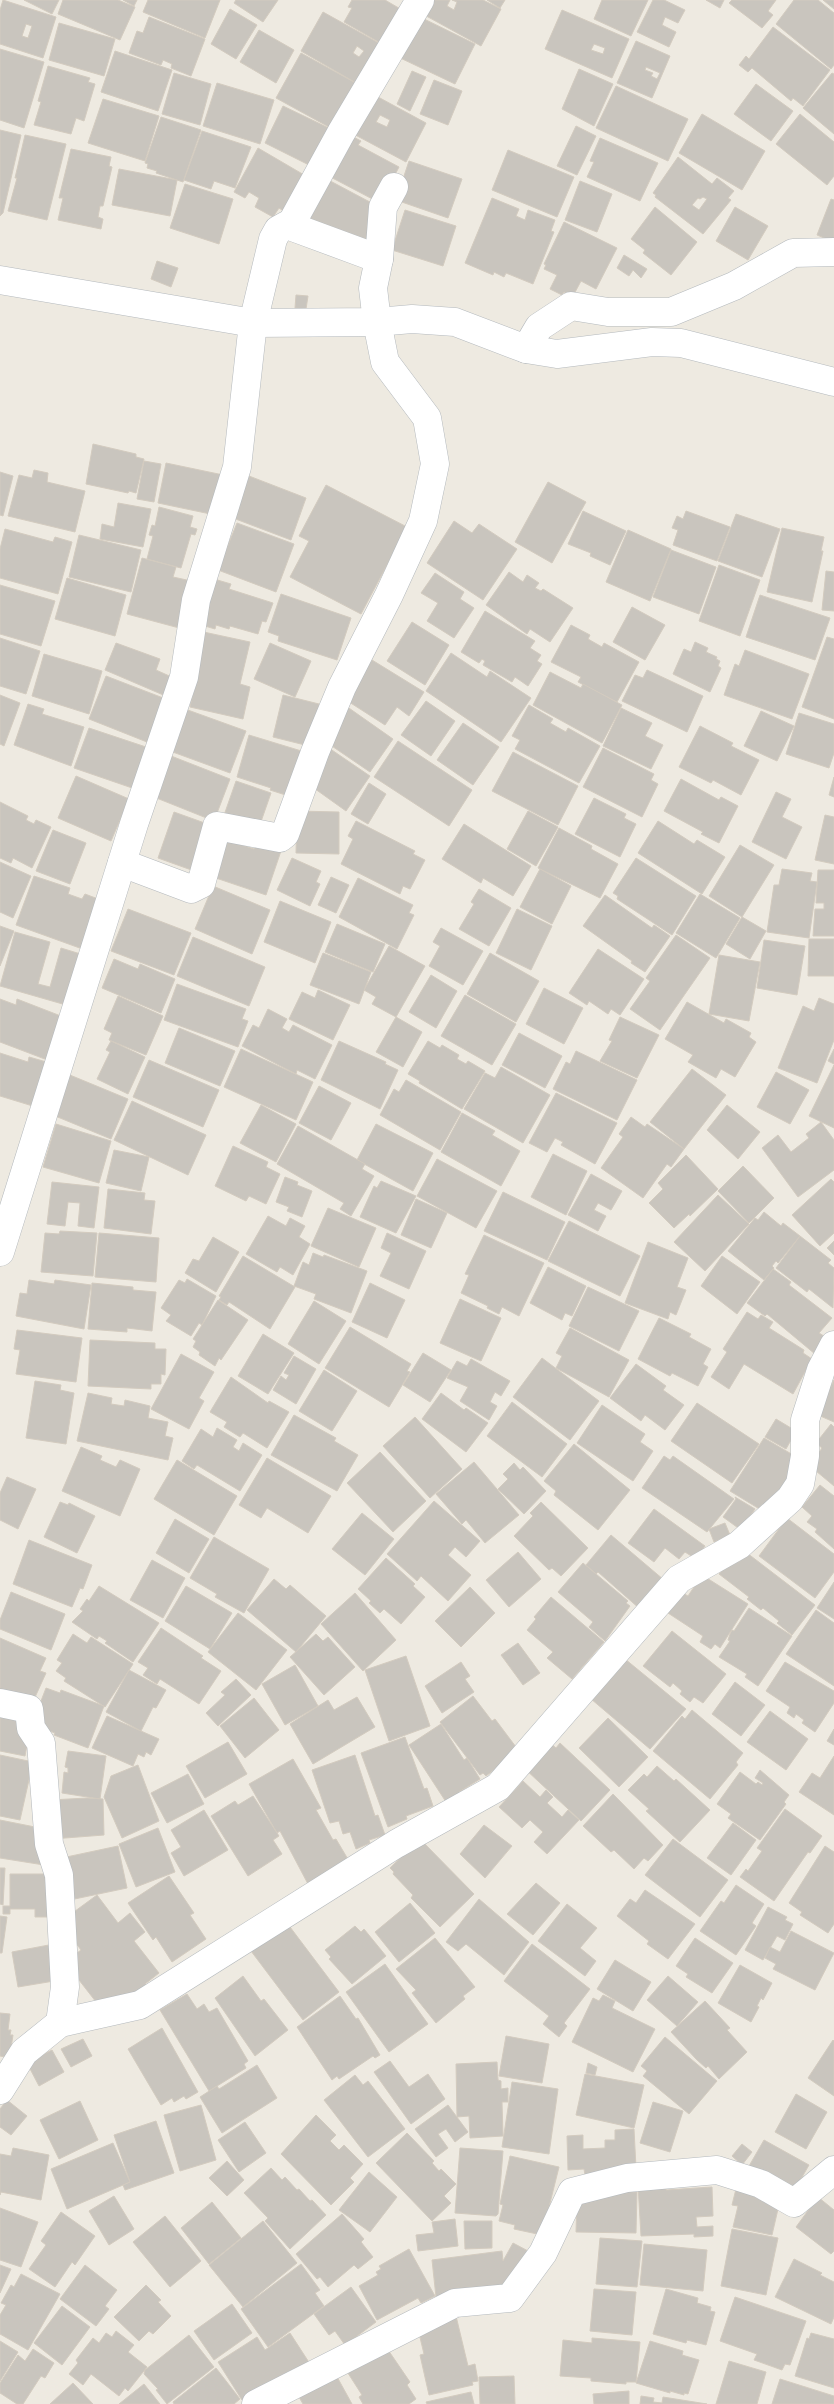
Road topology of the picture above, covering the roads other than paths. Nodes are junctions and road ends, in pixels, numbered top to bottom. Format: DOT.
graph roads {
  1 [pos="420,0"];
  2 [pos="394,187"];
  3 [pos="290,226"];
  4 [pos="834,252"];
  5 [pos="379,259"];
  6 [pos="0,280"];
  7 [pos="377,322"];
  8 [pos="253,323"];
  9 [pos="526,349"];
  10 [pos="834,382"];
  11 [pos="122,864"];
  12 [pos="0,1252"];
  13 [pos="834,1345"];
  14 [pos="0,1703"];
  15 [pos="60,2022"];
  16 [pos="0,2090"];
  17 [pos="834,2170"];
  18 [pos="256,2404"];
  1 -- 3 [label="street"];
  2 -- 5 [label="street"];
  3 -- 5 [label="street"];
  3 -- 8 [label="street"];
  4 -- 9 [label="street"];
  5 -- 7 [label="street"];
  6 -- 8 [label="street"];
  7 -- 8 [label="street"];
  7 -- 9 [label="street"];
  7 -- 11 [label="street"];
  8 -- 11 [label="street"];
  9 -- 10 [label="street"];
  11 -- 12 [label="street"];
  13 -- 15 [label="street"];
  14 -- 15 [label="street"];
  15 -- 16 [label="street"];
  17 -- 18 [label="street"];
}
